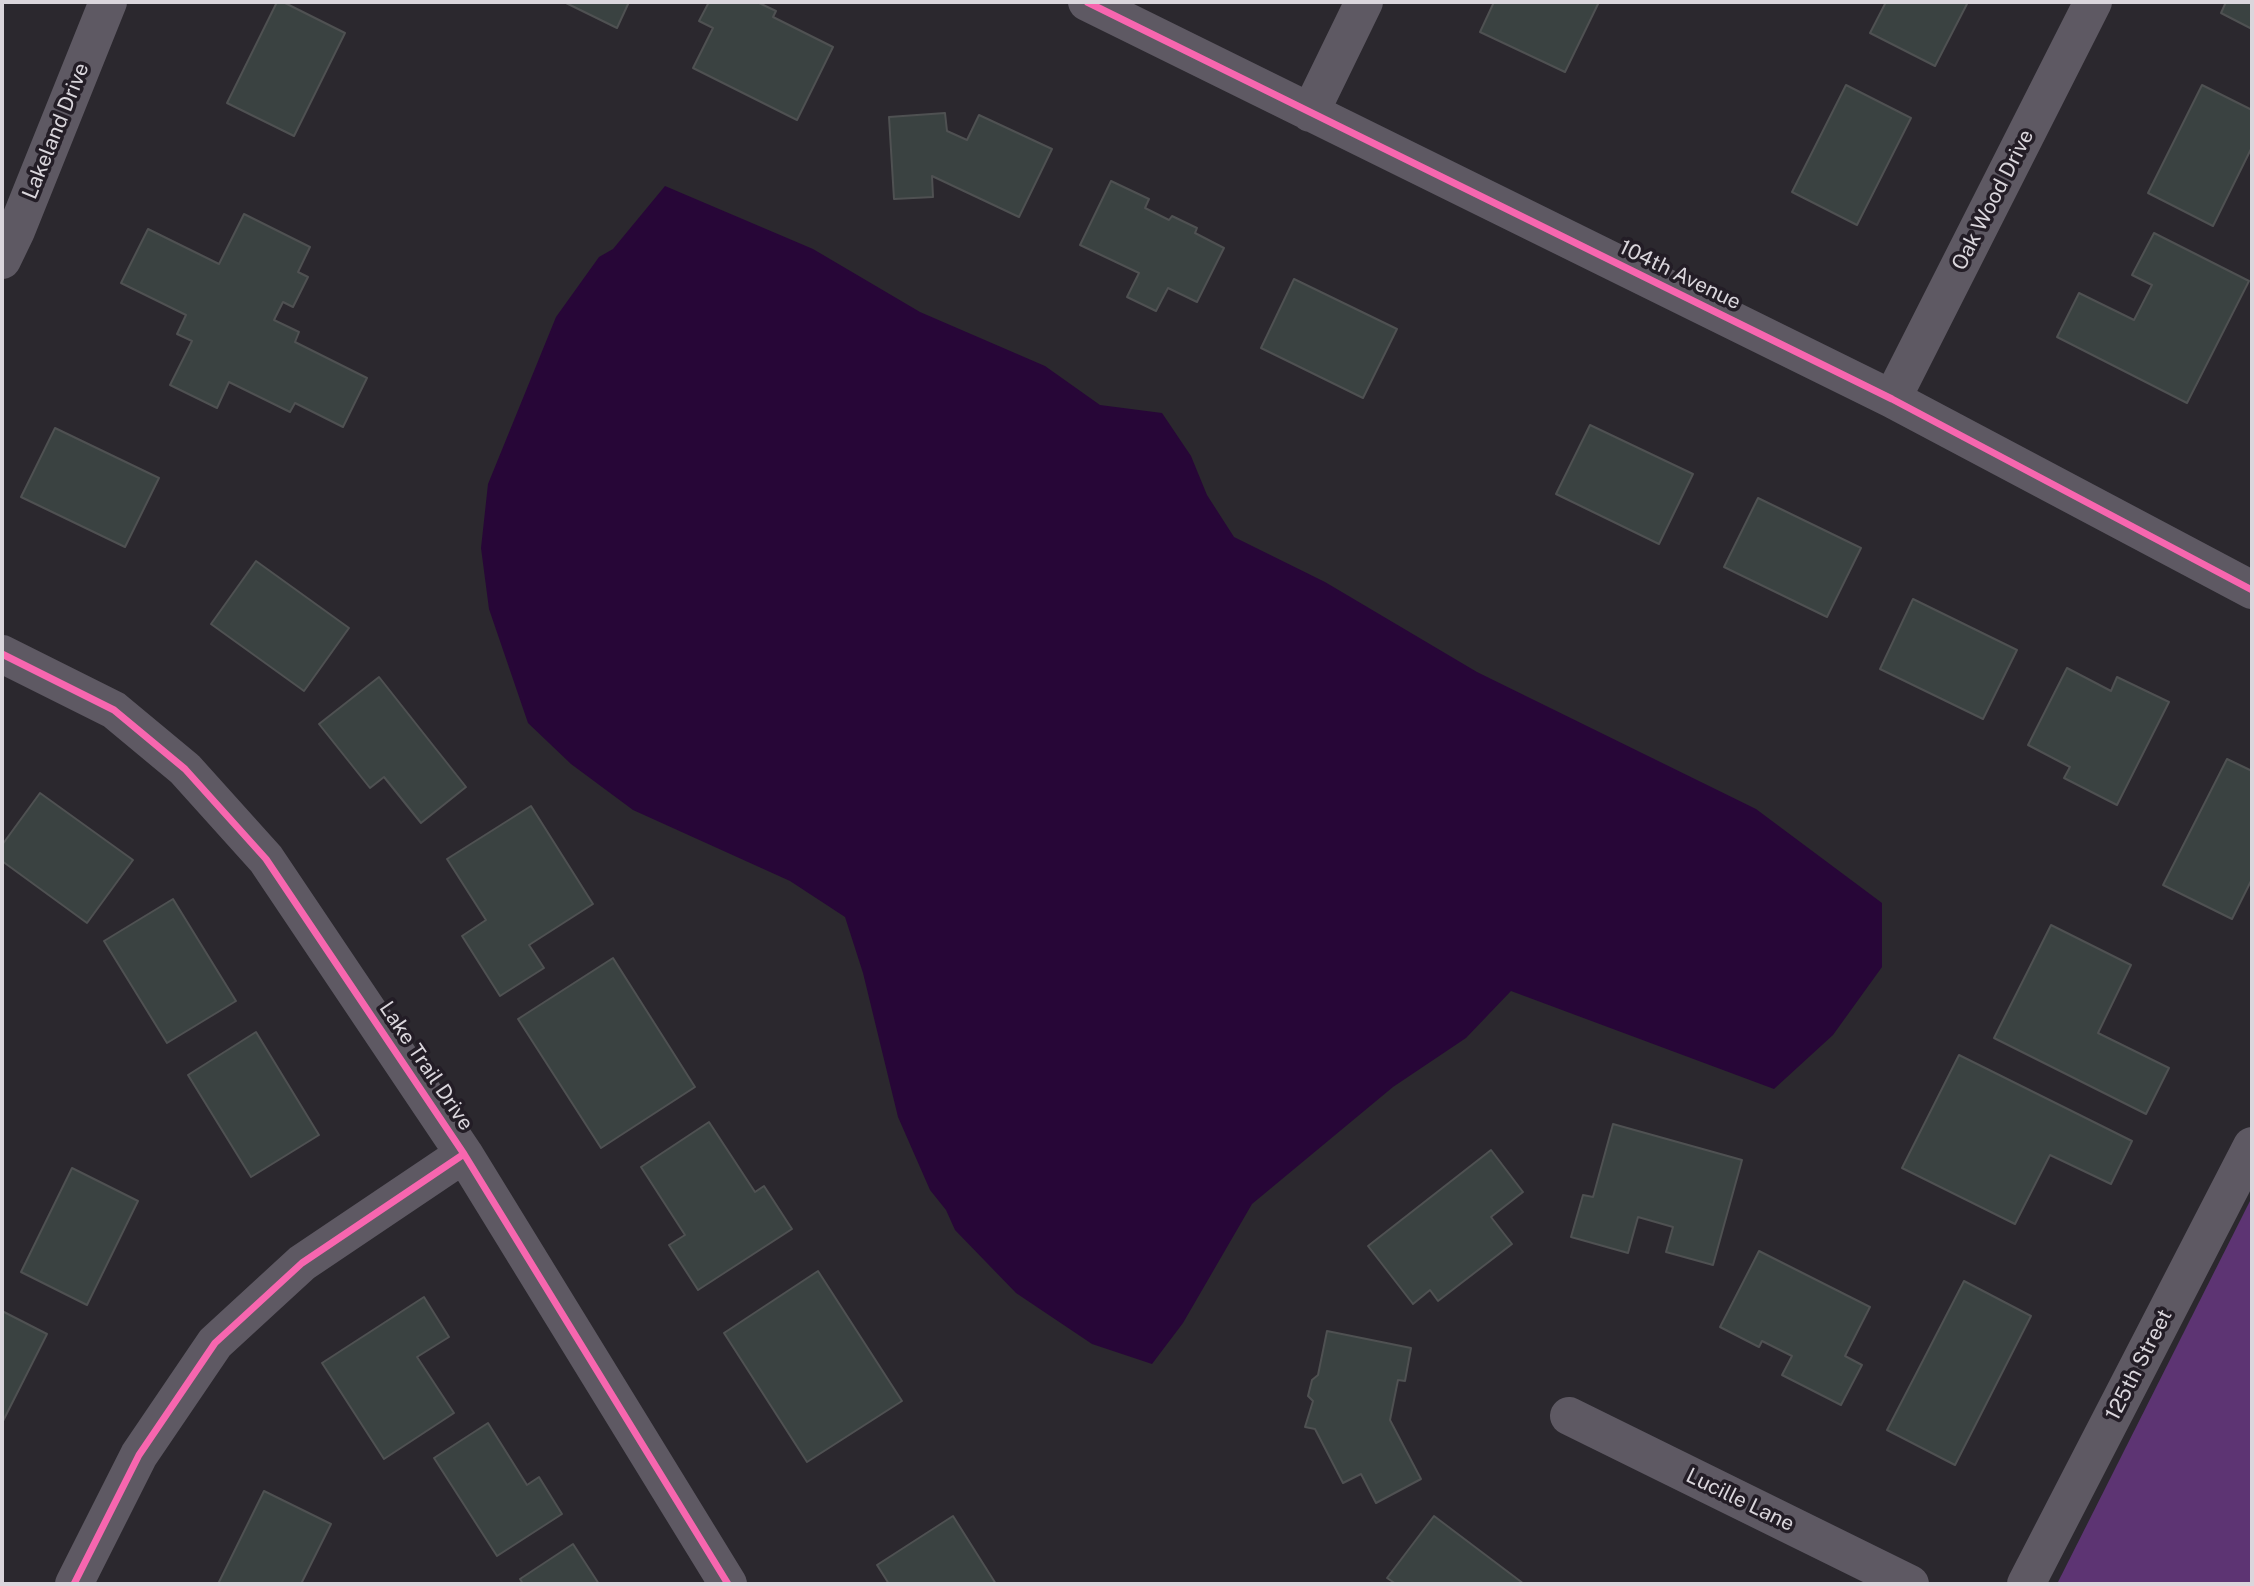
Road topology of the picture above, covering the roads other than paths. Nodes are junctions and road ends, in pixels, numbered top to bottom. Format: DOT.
graph roads {
  1 [pos="108,2"];
  2 [pos="1087,2"];
  3 [pos="1364,2"];
  4 [pos="2093,2"];
  5 [pos="1310,113"];
  6 [pos="2,260"];
  7 [pos="1892,399"];
  8 [pos="2252,590"];
  9 [pos="2,654"];
  10 [pos="2252,1146"];
  11 [pos="464,1154"];
  12 [pos="1569,1416"];
  13 [pos="74,1584"];
  14 [pos="728,1584"];
  15 [pos="1910,1584"];
  16 [pos="2025,1584"];
  1 -- 6 [label="street, Lakeland Drive"];
  2 -- 5 [label="street, 104th Avenue"];
  3 -- 5 [label="street"];
  4 -- 7 [label="street, Oak Wood Drive"];
  5 -- 7 [label="street, 104th Avenue"];
  7 -- 8 [label="street, 104th Avenue"];
  9 -- 11 [label="street, Lake Trail Drive"];
  10 -- 16 [label="street, 125th Street"];
  11 -- 13 [label="street"];
  11 -- 14 [label="street, Lake Trail Drive"];
  12 -- 15 [label="street, Lucille Lane"];
}
